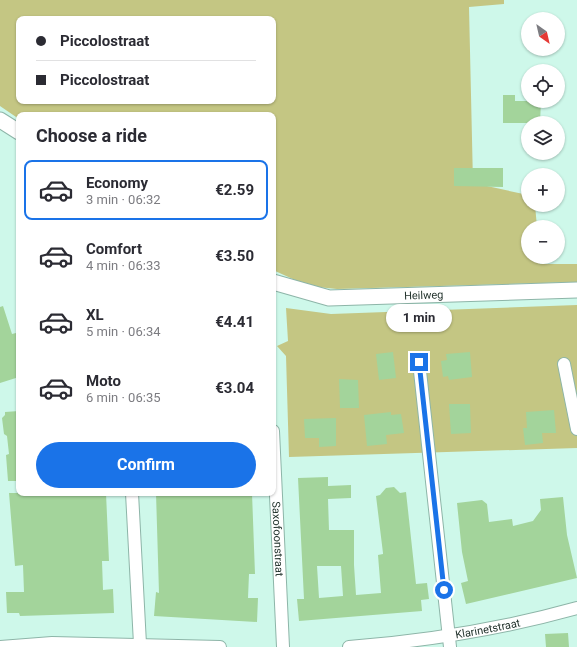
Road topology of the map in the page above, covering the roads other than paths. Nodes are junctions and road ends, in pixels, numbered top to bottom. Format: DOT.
graph roads {
  1 [pos="0,120"];
  2 [pos="16,130"];
  3 [pos="276,283"];
  4 [pos="577,290"];
  5 [pos="419,362"];
  6 [pos="564,364"];
  7 [pos="577,429"];
  8 [pos="132,496"];
  9 [pos="276,496"];
  10 [pos="577,608"];
  11 [pos="450,641"];
  12 [pos="132,645"];
  13 [pos="0,647"];
  14 [pos="220,647"];
  15 [pos="283,647"];
  16 [pos="349,647"];
  1 -- 2 [label="street"];
  3 -- 4 [label="street, Heilweg"];
  5 -- 11 [label="street"];
  6 -- 7 [label="street"];
  8 -- 12 [label="street"];
  9 -- 15 [label="street, Saxofoonstraat"];
  10 -- 11 [label="street, Klarinetstraat"];
  11 -- 16 [label="street, Klarinetstraat"];
  12 -- 13 [label="street"];
  12 -- 14 [label="street"];
}
